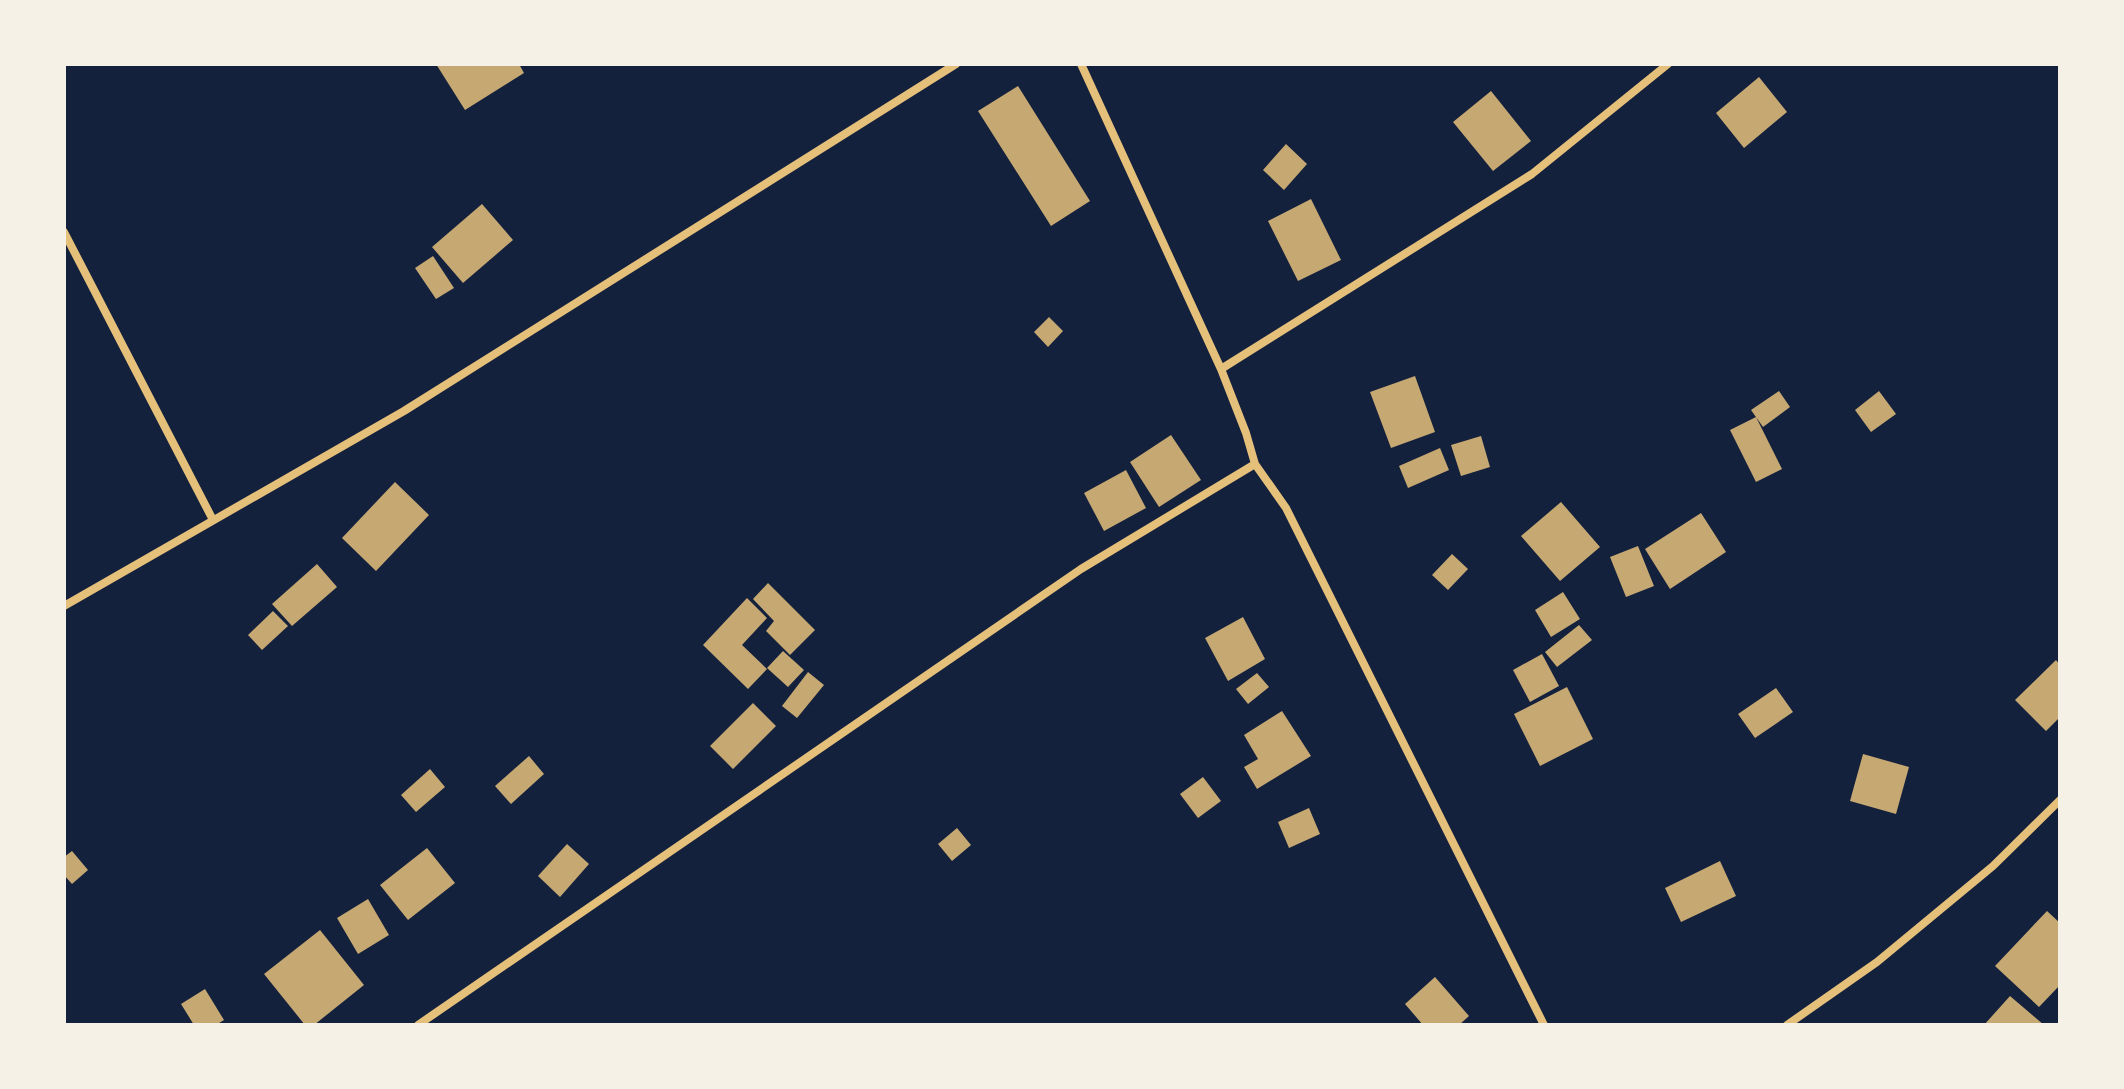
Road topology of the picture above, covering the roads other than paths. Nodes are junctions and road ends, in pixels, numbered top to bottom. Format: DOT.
graph roads {
  1 [pos="956,64"];
  2 [pos="1081,64"];
  3 [pos="1668,64"];
  4 [pos="64,232"];
  5 [pos="1221,369"];
  6 [pos="1255,464"];
  7 [pos="213,520"];
  8 [pos="64,606"];
  9 [pos="2060,800"];
  10 [pos="418,1025"];
  11 [pos="1544,1025"];
  12 [pos="1787,1025"];
  1 -- 7 [label="street"];
  2 -- 5 [label="street"];
  3 -- 5 [label="street"];
  4 -- 7 [label="street"];
  5 -- 6 [label="street"];
  6 -- 10 [label="street"];
  6 -- 11 [label="street"];
  7 -- 8 [label="street"];
  9 -- 12 [label="street"];
}
